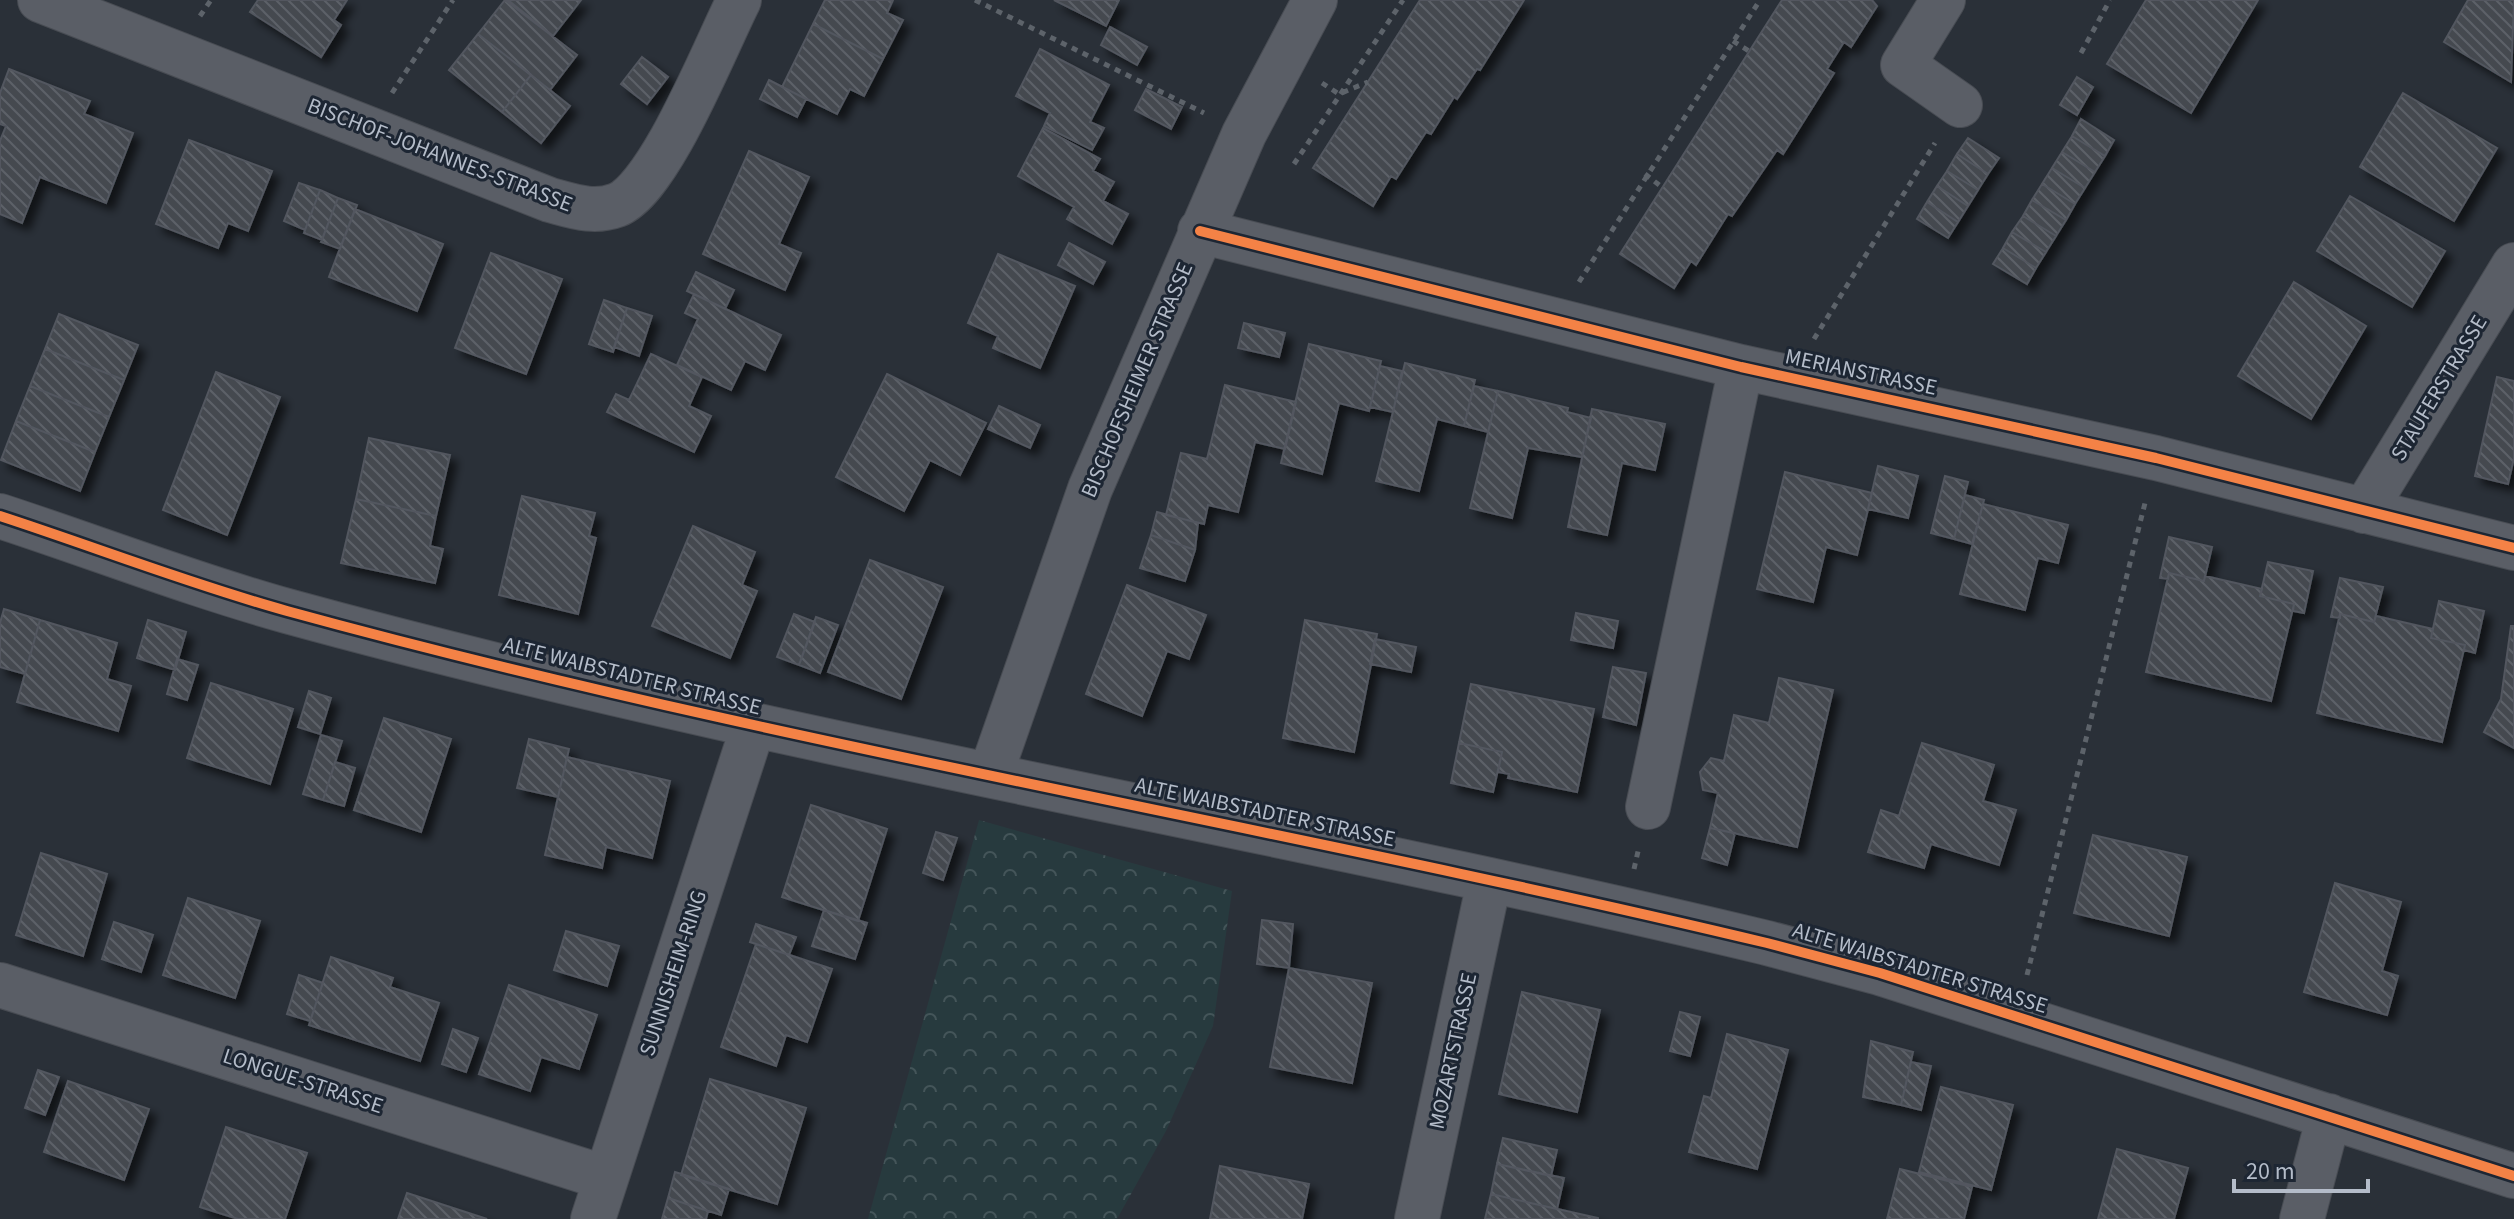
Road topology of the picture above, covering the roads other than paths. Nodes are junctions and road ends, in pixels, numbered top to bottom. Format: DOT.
graph roads {
  1 [pos="40,0"];
  2 [pos="739,0"];
  3 [pos="1315,0"];
  4 [pos="1943,0"];
  5 [pos="1960,105"];
  6 [pos="1200,231"];
  7 [pos="2514,265"];
  8 [pos="1741,367"];
  9 [pos="2364,511"];
  10 [pos="0,516"];
  11 [pos="2514,548"];
  12 [pos="753,727"];
  13 [pos="991,773"];
  14 [pos="1648,807"];
  15 [pos="1489,882"];
  16 [pos="0,985"];
  17 [pos="2329,1116"];
  18 [pos="2514,1176"];
  19 [pos="606,1178"];
  20 [pos="593,1219"];
  21 [pos="1417,1219"];
  22 [pos="2302,1219"];
  1 -- 2 [label="street, BISCHOF-JOHANNES-STRASSE"];
  3 -- 6 [label="street, BISCHOFSHEIMER STRASSE"];
  4 -- 5 [label="street"];
  6 -- 8 [label="street, MERIANSTRASSE"];
  6 -- 13 [label="street, BISCHOFSHEIMER STRASSE"];
  7 -- 9 [label="street, STAUFERSTRASSE"];
  8 -- 9 [label="street, MERIANSTRASSE"];
  8 -- 14 [label="street"];
  9 -- 11 [label="street, MERIANSTRASSE"];
  10 -- 12 [label="street, ALTE WAIBSTADTER STRASSE"];
  12 -- 13 [label="street, ALTE WAIBSTADTER STRASSE"];
  12 -- 19 [label="street, SUNNISHEIM-RING"];
  13 -- 15 [label="street, ALTE WAIBSTADTER STRASSE"];
  15 -- 17 [label="street, ALTE WAIBSTADTER STRASSE"];
  15 -- 21 [label="street, MOZARTSTRASSE"];
  16 -- 19 [label="street, LONGUE-STRASSE"];
  17 -- 18 [label="street, ALTE WAIBSTADTER STRASSE"];
  17 -- 22 [label="street"];
  19 -- 20 [label="street, SUNNISHEIM-RING"];
}
